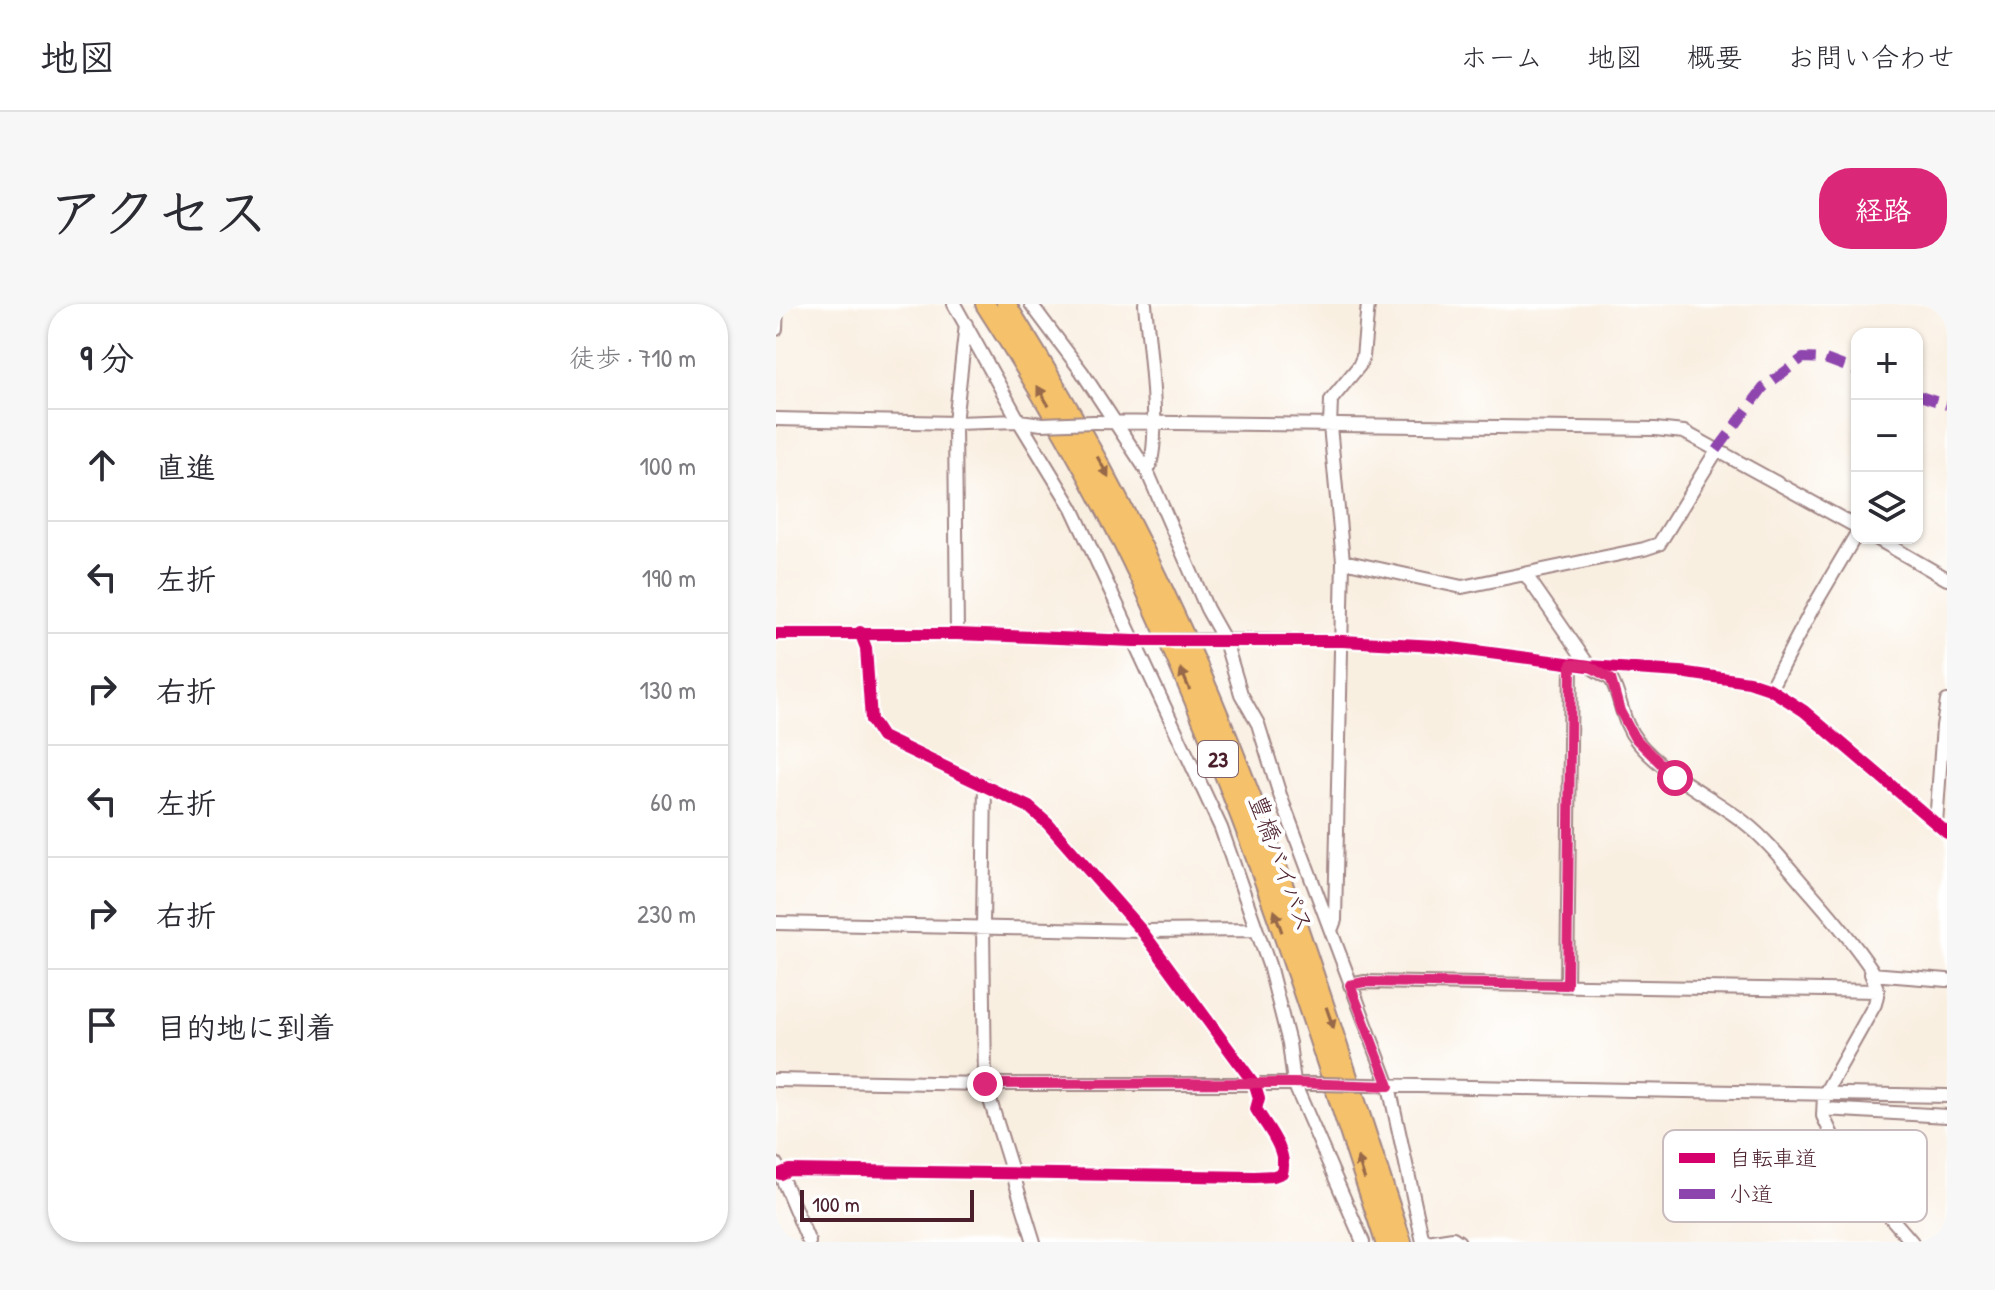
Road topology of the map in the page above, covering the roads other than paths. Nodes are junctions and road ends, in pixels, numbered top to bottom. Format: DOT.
graph roads {
  1 [pos="777,304"];
  2 [pos="954,304"];
  3 [pos="982,304"];
  4 [pos="1006,304"];
  5 [pos="1031,304"];
  6 [pos="1145,304"];
  7 [pos="1368,304"];
  8 [pos="966,324"];
  9 [pos="776,329"];
  10 [pos="776,419"];
  11 [pos="1019,421"];
  12 [pos="1115,422"];
  13 [pos="1154,422"];
  14 [pos="955,423"];
  15 [pos="1330,426"];
  16 [pos="1717,450"];
  17 [pos="1147,471"];
  18 [pos="1851,524"];
  19 [pos="1851,543"];
  20 [pos="1886,544"];
  21 [pos="1343,561"];
  22 [pos="1526,575"];
  23 [pos="1947,579"];
  24 [pos="860,632"];
  25 [pos="776,634"];
  26 [pos="957,634"];
  27 [pos="1134,641"];
  28 [pos="1225,641"];
  29 [pos="1342,641"];
  30 [pos="1571,664"];
  31 [pos="1589,666"];
  32 [pos="1770,689"];
  33 [pos="1947,701"];
  34 [pos="985,785"];
  35 [pos="1942,828"];
  36 [pos="776,923"];
  37 [pos="983,926"];
  38 [pos="1332,928"];
  39 [pos="1256,930"];
  40 [pos="1142,931"];
  41 [pos="1871,974"];
  42 [pos="1947,980"];
  43 [pos="1350,985"];
  44 [pos="1567,985"];
  45 [pos="1878,991"];
  46 [pos="776,1080"];
  47 [pos="1294,1083"];
  48 [pos="985,1084"];
  49 [pos="1255,1085"];
  50 [pos="1389,1086"];
  51 [pos="1824,1095"];
  52 [pos="1947,1096"];
  53 [pos="1824,1109"];
  54 [pos="1947,1116"];
  55 [pos="1830,1130"];
  56 [pos="778,1169"];
  57 [pos="1014,1172"];
  58 [pos="1895,1222"];
  59 [pos="809,1242"];
  60 [pos="1034,1242"];
  61 [pos="1363,1242"];
  62 [pos="1385,1242"];
  63 [pos="1402,1242"];
  64 [pos="1425,1242"];
  65 [pos="1459,1242"];
  66 [pos="1912,1242"];
  1 -- 9 [label="street"];
  2 -- 8 [label="street"];
  62 -- 3 [label="highway, 豊橋バイパス / 23, one-way"];
  4 -- 63 [label="highway, 豊橋バイパス / 23, one-way"];
  5 -- 12 [label="street"];
  6 -- 13 [label="street"];
  7 -- 15 [label="street"];
  8 -- 11 [label="street"];
  8 -- 14 [label="street"];
  10 -- 14 [label="street"];
  11 -- 12 [label="street, bridge"];
  11 -- 14 [label="street"];
  11 -- 27 [label="street"];
  12 -- 13 [label="street"];
  12 -- 17 [label="street"];
  13 -- 15 [label="street"];
  13 -- 17 [label="street"];
  14 -- 26 [label="street"];
  15 -- 16 [label="street"];
  15 -- 21 [label="street"];
  16 -- 18 [label="street"];
  16 -- 22 [label="street"];
  17 -- 28 [label="street"];
  19 -- 32 [label="street"];
  20 -- 23 [label="street"];
  21 -- 22 [label="street"];
  21 -- 29 [label="street"];
  22 -- 31 [label="street"];
  24 -- 25 [label="street"];
  24 -- 26 [label="street"];
  24 -- 34 [label="street"];
  26 -- 27 [label="street"];
  27 -- 28 [label="street, bridge"];
  27 -- 39 [label="street"];
  28 -- 29 [label="street"];
  28 -- 38 [label="street"];
  29 -- 30 [label="street"];
  29 -- 38 [label="street"];
  30 -- 31 [label="street"];
  30 -- 44 [label="street"];
  31 -- 32 [label="street"];
  31 -- 41 [label="street"];
  32 -- 35 [label="street"];
  33 -- 35 [label="street"];
  34 -- 37 [label="street"];
  34 -- 40 [label="street"];
  36 -- 37 [label="street"];
  37 -- 40 [label="street"];
  37 -- 48 [label="street"];
  38 -- 43 [label="street"];
  39 -- 40 [label="street"];
  39 -- 47 [label="street"];
  40 -- 49 [label="street"];
  41 -- 42 [label="street"];
  41 -- 45 [label="street"];
  43 -- 44 [label="street"];
  43 -- 50 [label="street"];
  44 -- 45 [label="street"];
  45 -- 51 [label="street"];
  46 -- 48 [label="street"];
  47 -- 49 [label="street"];
  47 -- 50 [label="street, bridge"];
  47 -- 61 [label="street"];
  48 -- 49 [label="street"];
  48 -- 57 [label="street"];
  49 -- 57 [label="street"];
  50 -- 51 [label="street"];
  50 -- 64 [label="street"];
  51 -- 52 [label="street"];
  51 -- 53 [label="street"];
  53 -- 54 [label="street"];
  53 -- 55 [label="street"];
  56 -- 57 [label="street"];
  56 -- 59 [label="street"];
  57 -- 60 [label="street"];
  58 -- 66 [label="street"];
  64 -- 65 [label="street"];
}
